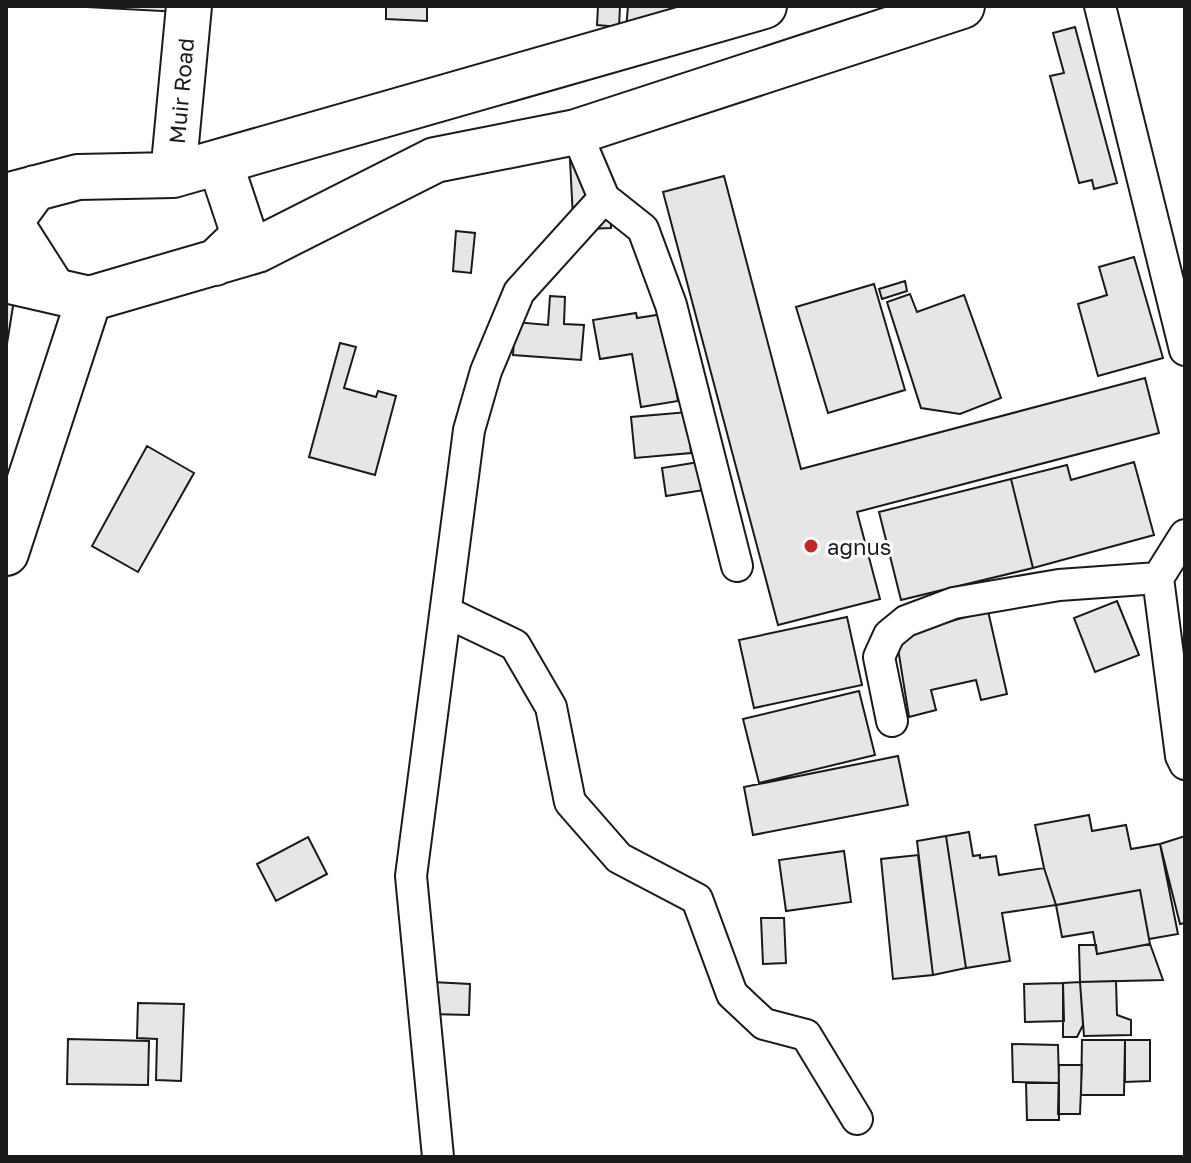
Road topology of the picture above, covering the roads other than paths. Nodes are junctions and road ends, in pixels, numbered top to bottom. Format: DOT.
graph roads {
  1 [pos="189,6"];
  2 [pos="962,6"];
  3 [pos="1100,6"];
  4 [pos="740,10"];
  5 [pos="576,132"];
  6 [pos="220,163"];
  7 [pos="173,175"];
  8 [pos="20,192"];
  9 [pos="604,198"];
  10 [pos="215,263"];
  11 [pos="6,280"];
  12 [pos="71,295"];
  13 [pos="1185,350"];
  14 [pos="1185,535"];
  15 [pos="6,553"];
  16 [pos="737,566"];
  17 [pos="1158,578"];
  18 [pos="446,612"];
  19 [pos="892,721"];
  20 [pos="1185,764"];
  21 [pos="857,1119"];
  22 [pos="438,1157"];
  1 -- 7 [label="main road, Muir Road"];
  2 -- 5 [label="main road"];
  3 -- 13 [label="street"];
  4 -- 6 [label="main road"];
  5 -- 9 [label="street"];
  5 -- 10 [label="main road"];
  6 -- 7 [label="main road"];
  6 -- 10 [label="main road"];
  7 -- 8 [label="main road"];
  8 -- 12 [label="main road"];
  9 -- 16 [label="street"];
  9 -- 18 [label="street"];
  10 -- 12 [label="main road"];
  11 -- 12 [label="main road"];
  12 -- 15 [label="main road"];
  14 -- 17 [label="street"];
  17 -- 19 [label="street"];
  17 -- 20 [label="street"];
  18 -- 21 [label="street"];
  18 -- 22 [label="street"];
}
